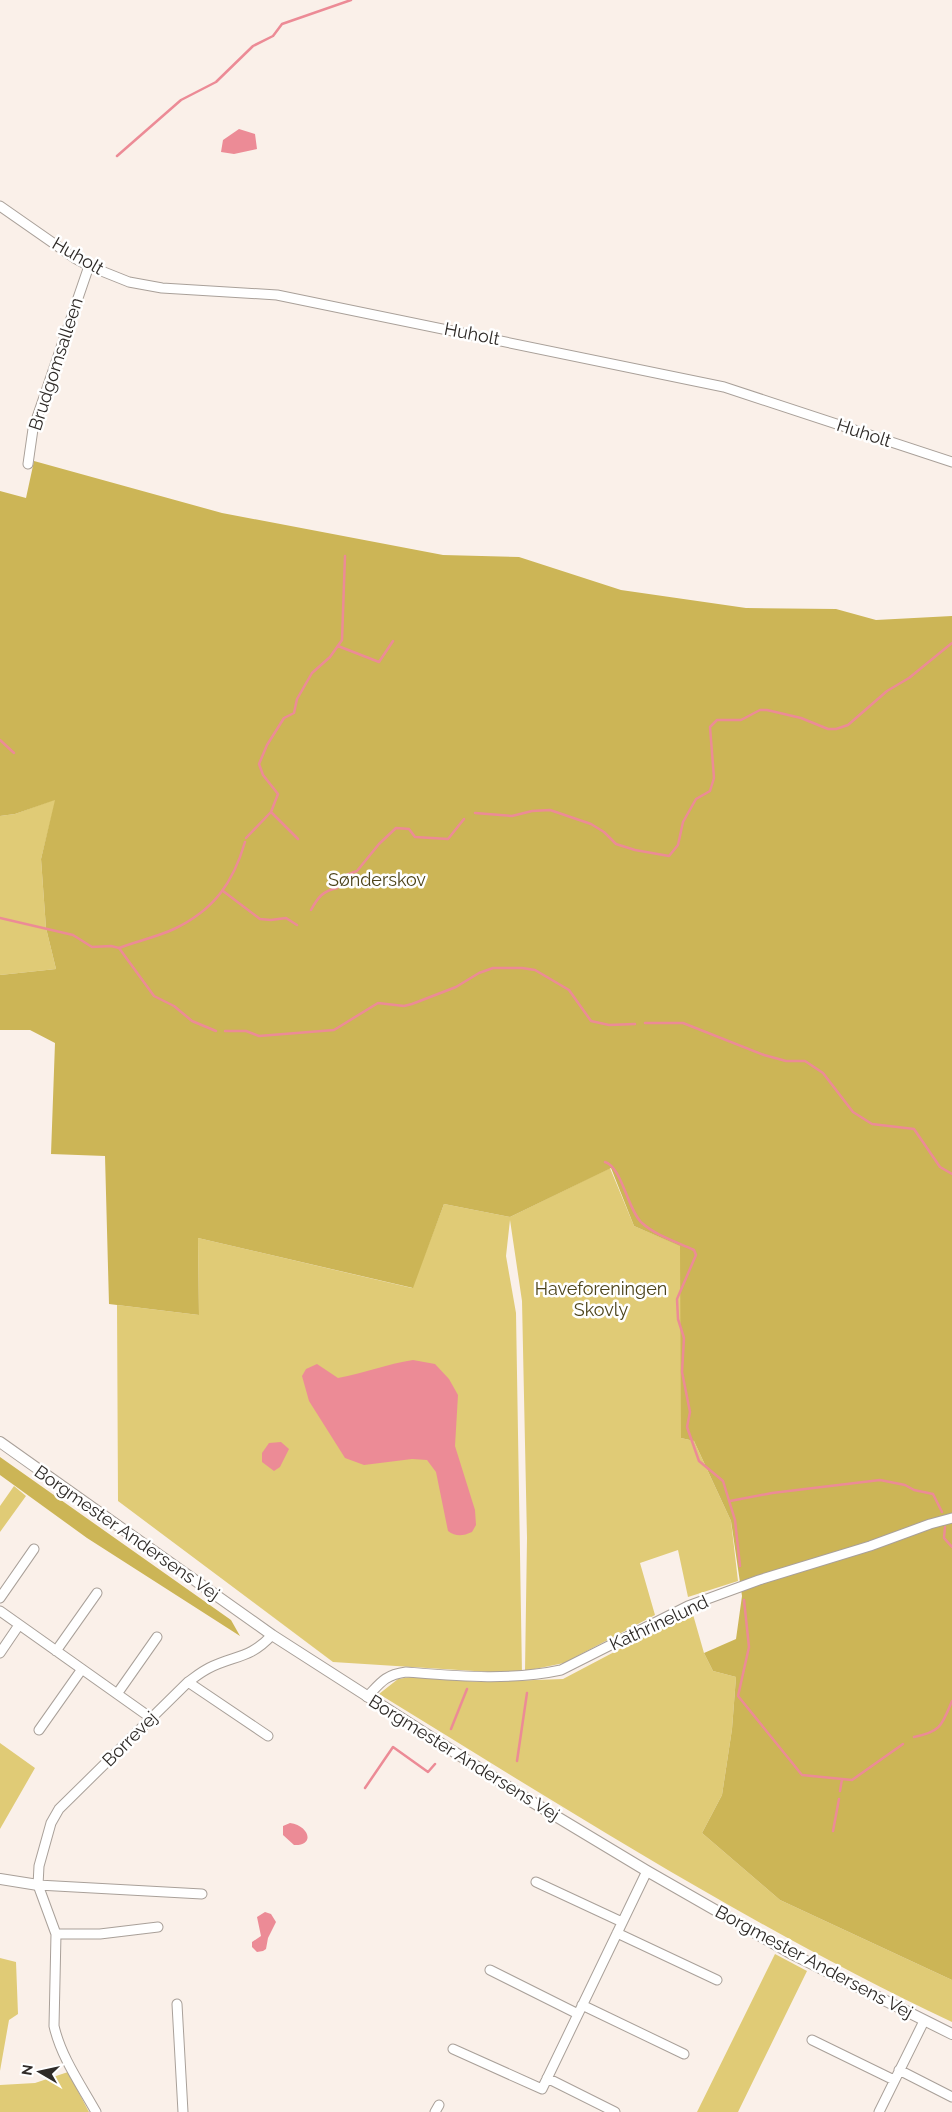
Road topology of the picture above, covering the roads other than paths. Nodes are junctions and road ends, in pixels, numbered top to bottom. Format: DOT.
graph roads {
  1 [pos="0,206"];
  2 [pos="89,266"];
  3 [pos="952,462"];
  4 [pos="28,464"];
  5 [pos="0,1442"];
  6 [pos="952,1518"];
  7 [pos="34,1550"];
  8 [pos="97,1593"];
  9 [pos="0,1598"];
  10 [pos="0,1612"];
  11 [pos="19,1625"];
  12 [pos="272,1635"];
  13 [pos="158,1637"];
  14 [pos="56,1651"];
  15 [pos="0,1653"];
  16 [pos="82,1669"];
  17 [pos="188,1682"];
  18 [pos="117,1694"];
  19 [pos="367,1697"];
  20 [pos="151,1718"];
  21 [pos="39,1730"];
  22 [pos="268,1736"];
  23 [pos="647,1871"];
  24 [pos="0,1880"];
  25 [pos="536,1882"];
  26 [pos="38,1885"];
  27 [pos="202,1894"];
  28 [pos="622,1922"];
  29 [pos="158,1927"];
  30 [pos="617,1933"];
  31 [pos="56,1934"];
  32 [pos="490,1970"];
  33 [pos="717,1980"];
  34 [pos="177,2004"];
  35 [pos="580,2010"];
  36 [pos="924,2021"];
  37 [pos="952,2034"];
  38 [pos="812,2040"];
  39 [pos="453,2049"];
  40 [pos="684,2054"];
  41 [pos="899,2070"];
  42 [pos="547,2078"];
  43 [pos="894,2080"];
  44 [pos="952,2097"];
  45 [pos="96,2112"];
  46 [pos="183,2112"];
  47 [pos="615,2112"];
  48 [pos="879,2112"];
  1 -- 2 [label="street, Huholt"];
  2 -- 3 [label="street, Huholt"];
  2 -- 4 [label="street, Brudgomsalleen"];
  5 -- 12 [label="street, Borgmester Andersens Vej"];
  6 -- 19 [label="street, Kathrinelund"];
  7 -- 9 [label="street"];
  8 -- 14 [label="street"];
  10 -- 11 [label="street"];
  11 -- 14 [label="street"];
  11 -- 15 [label="street"];
  12 -- 17 [label="street, Borrevej"];
  12 -- 19 [label="street, Borgmester Andersens Vej"];
  13 -- 18 [label="street"];
  14 -- 16 [label="street"];
  16 -- 18 [label="street"];
  16 -- 21 [label="street"];
  17 -- 20 [label="street, Borrevej"];
  17 -- 22 [label="street"];
  18 -- 20 [label="street"];
  19 -- 23 [label="street, Borgmester Andersens Vej"];
  20 -- 26 [label="street, Borrevej"];
  23 -- 28 [label="street"];
  23 -- 36 [label="street, Borgmester Andersens Vej"];
  24 -- 26 [label="street"];
  25 -- 28 [label="street"];
  26 -- 27 [label="street"];
  26 -- 31 [label="street, Borrevej"];
  28 -- 30 [label="street"];
  29 -- 31 [label="street"];
  30 -- 33 [label="street"];
  30 -- 35 [label="street"];
  31 -- 45 [label="street, Borrevej"];
  32 -- 35 [label="street"];
  34 -- 46 [label="street"];
  35 -- 40 [label="street"];
  35 -- 42 [label="street"];
  36 -- 37 [label="street, Borgmester Andersens Vej"];
  36 -- 41 [label="street"];
  38 -- 43 [label="street"];
  39 -- 42 [label="street"];
  41 -- 43 [label="street"];
  41 -- 44 [label="street"];
  42 -- 47 [label="street"];
  43 -- 48 [label="street"];
}
